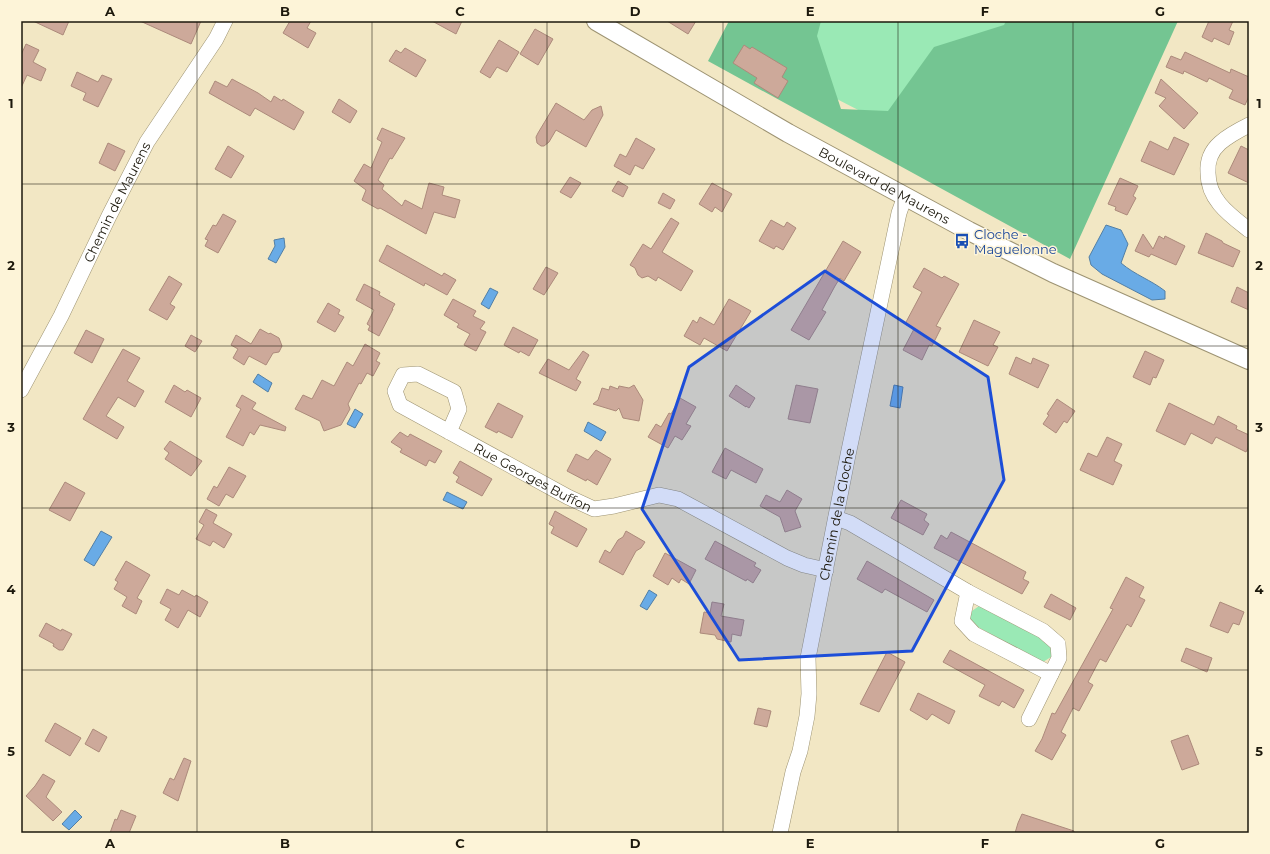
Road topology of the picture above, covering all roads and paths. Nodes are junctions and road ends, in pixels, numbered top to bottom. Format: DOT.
graph roads {
  1 [pos="225,21"];
  2 [pos="596,21"];
  3 [pos="1249,125"];
  4 [pos="906,196"];
  5 [pos="1249,230"];
  6 [pos="1249,360"];
  7 [pos="21,390"];
  8 [pos="449,432"];
  9 [pos="836,518"];
  10 [pos="826,570"];
  11 [pos="968,592"];
  12 [pos="1051,674"];
  13 [pos="1029,719"];
  14 [pos="780,833"];
  1 -- 7 [label="street, Chemin de Maurens"];
  2 -- 4 [label="street, Boulevard de Maurens"];
  3 -- 5 [label="street"];
  4 -- 6 [label="street, Boulevard de Maurens"];
  4 -- 9 [label="street, Chemin de la Cloche"];
  8 -- 8 [label="street, Rue Georges Buffon"];
  8 -- 10 [label="street, Rue Georges Buffon"];
  9 -- 10 [label="street, Chemin de la Cloche"];
  9 -- 11 [label="street"];
  10 -- 14 [label="street, Chemin de la Cloche"];
  11 -- 12 [label="street"];
  11 -- 12 [label="street"];
  12 -- 13 [label="street"];
}
